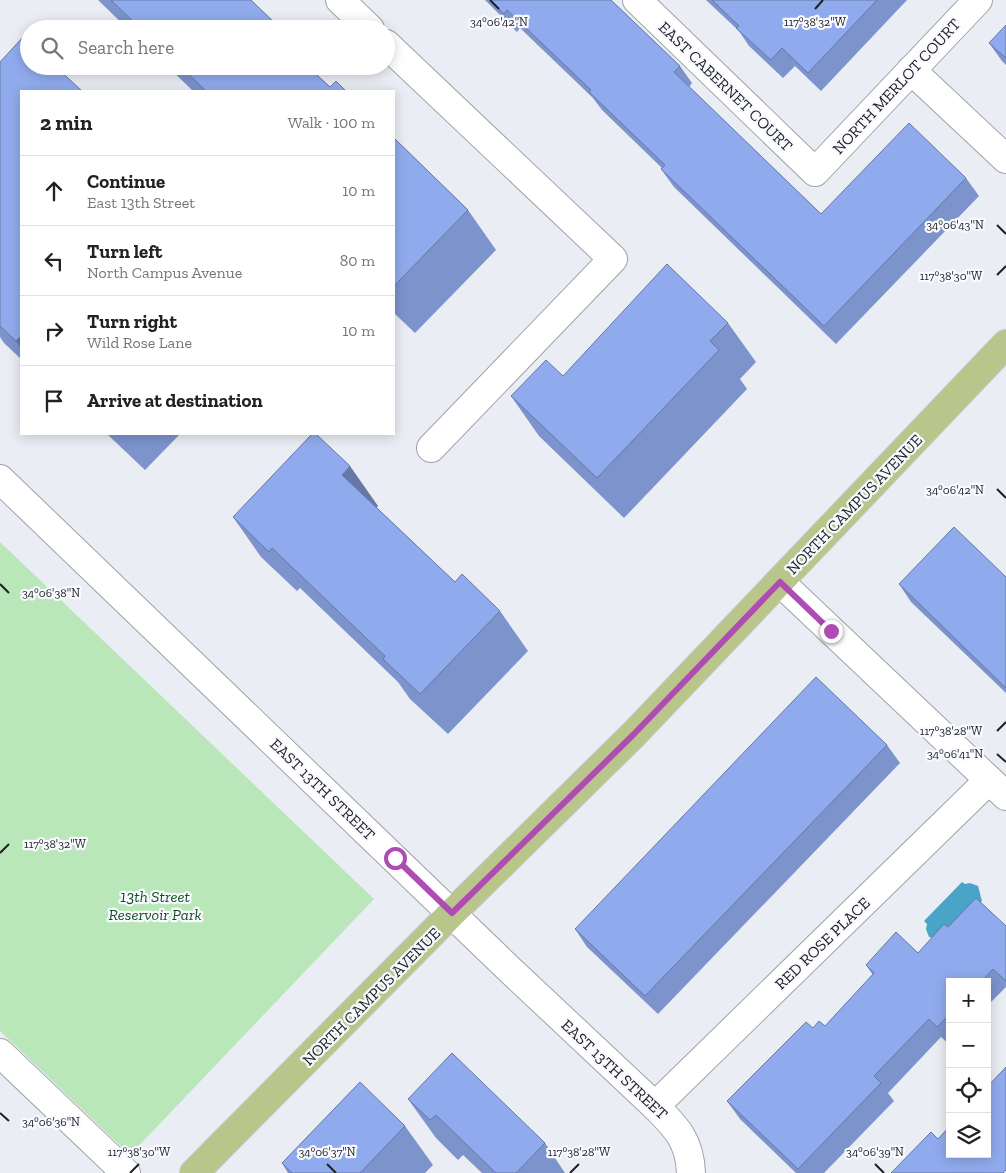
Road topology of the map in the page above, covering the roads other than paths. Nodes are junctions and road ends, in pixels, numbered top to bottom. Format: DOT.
graph roads {
  1 [pos="340,0"];
  2 [pos="638,0"];
  3 [pos="978,0"];
  4 [pos="361,20"];
  5 [pos="395,53"];
  6 [pos="912,70"];
  7 [pos="1006,159"];
  8 [pos="815,172"];
  9 [pos="1006,344"];
  10 [pos="431,448"];
  11 [pos="0,479"];
  12 [pos="780,582"];
  13 [pos="997,788"];
  14 [pos="452,913"];
  15 [pos="0,1053"];
  16 [pos="655,1106"];
  17 [pos="126,1173"];
  18 [pos="194,1173"];
  19 [pos="691,1173"];
  1 -- 4 [label="street"];
  2 -- 8 [label="street, EAST CABERNET COURT"];
  3 -- 6 [label="street, NORTH MERLOT COURT"];
  5 -- 10 [label="street"];
  6 -- 7 [label="street"];
  6 -- 8 [label="street, NORTH MERLOT COURT"];
  9 -- 12 [label="main road, NORTH CAMPUS AVENUE"];
  11 -- 14 [label="street, EAST 13TH STREET"];
  12 -- 13 [label="street"];
  12 -- 14 [label="main road, NORTH CAMPUS AVENUE"];
  13 -- 16 [label="street, RED ROSE PLACE"];
  14 -- 16 [label="street, EAST 13TH STREET"];
  14 -- 18 [label="main road, NORTH CAMPUS AVENUE"];
  15 -- 17 [label="street"];
  16 -- 19 [label="street, EAST 13TH STREET"];
}
